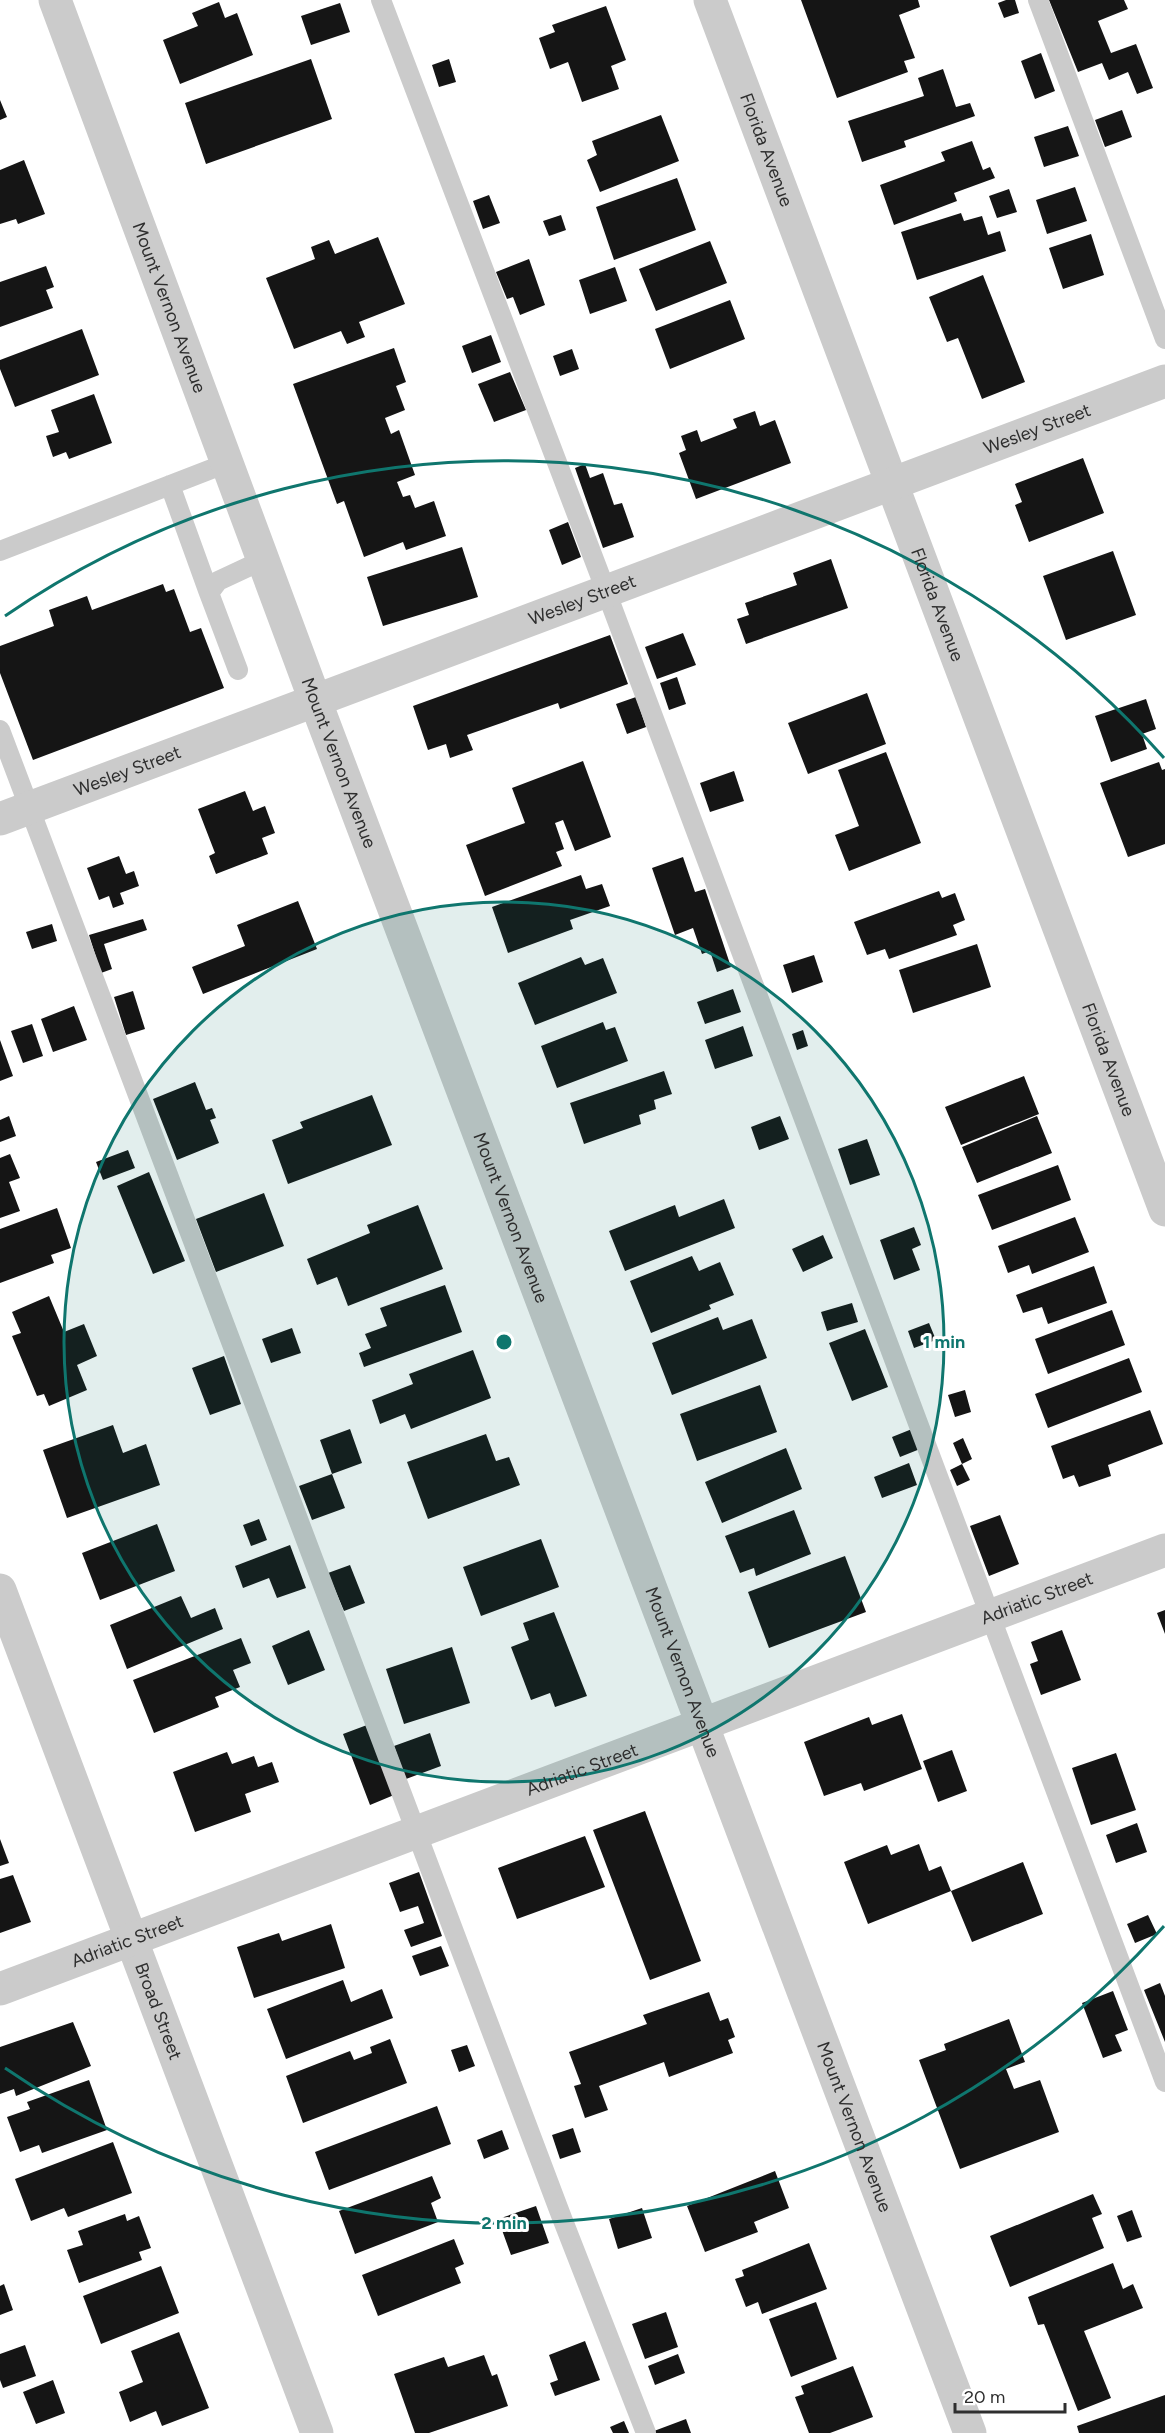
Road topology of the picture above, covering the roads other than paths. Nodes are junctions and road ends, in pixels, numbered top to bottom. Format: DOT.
graph roads {
  1 [pos="55,0"];
  2 [pos="381,0"];
  3 [pos="710,0"];
  4 [pos="1038,0"];
  5 [pos="1165,339"];
  6 [pos="1165,381"];
  7 [pos="227,463"];
  8 [pos="892,484"];
  9 [pos="170,485"];
  10 [pos="0,551"];
  11 [pos="263,560"];
  12 [pos="606,591"];
  13 [pos="209,593"];
  14 [pos="238,670"];
  15 [pos="315,700"];
  16 [pos="0,729"];
  17 [pos="15,814"];
  18 [pos="1165,1209"];
  19 [pos="1165,1550"];
  20 [pos="0,1590"];
  21 [pos="992,1616"];
  22 [pos="703,1725"];
  23 [pos="417,1832"];
  24 [pos="130,1940"];
  25 [pos="0,1989"];
  26 [pos="1165,2082"];
  27 [pos="317,2433"];
  28 [pos="646,2433"];
  29 [pos="970,2433"];
  1 -- 7 [label="street, Mount Vernon Avenue"];
  2 -- 12 [label="lane"];
  3 -- 8 [label="street, Florida Avenue"];
  4 -- 5 [label="lane"];
  6 -- 8 [label="street, Wesley Street"];
  7 -- 9 [label="lane"];
  7 -- 11 [label="street, Mount Vernon Avenue"];
  8 -- 12 [label="street, Wesley Street"];
  8 -- 18 [label="street, Florida Avenue"];
  9 -- 10 [label="lane"];
  9 -- 13 [label="lane"];
  11 -- 13 [label="lane"];
  11 -- 15 [label="street, Mount Vernon Avenue"];
  12 -- 15 [label="street, Wesley Street"];
  12 -- 21 [label="lane"];
  13 -- 14 [label="lane"];
  15 -- 17 [label="street, Wesley Street"];
  15 -- 22 [label="street, Mount Vernon Avenue"];
  16 -- 17 [label="lane"];
  17 -- 23 [label="lane"];
  19 -- 21 [label="street, Adriatic Street"];
  20 -- 24 [label="street, Broad Street"];
  21 -- 22 [label="street, Adriatic Street"];
  21 -- 26 [label="lane"];
  22 -- 23 [label="street, Adriatic Street"];
  22 -- 29 [label="street, Mount Vernon Avenue"];
  23 -- 24 [label="street, Adriatic Street"];
  23 -- 28 [label="lane"];
  24 -- 25 [label="street, Adriatic Street"];
  24 -- 27 [label="street, Broad Street"];
}
